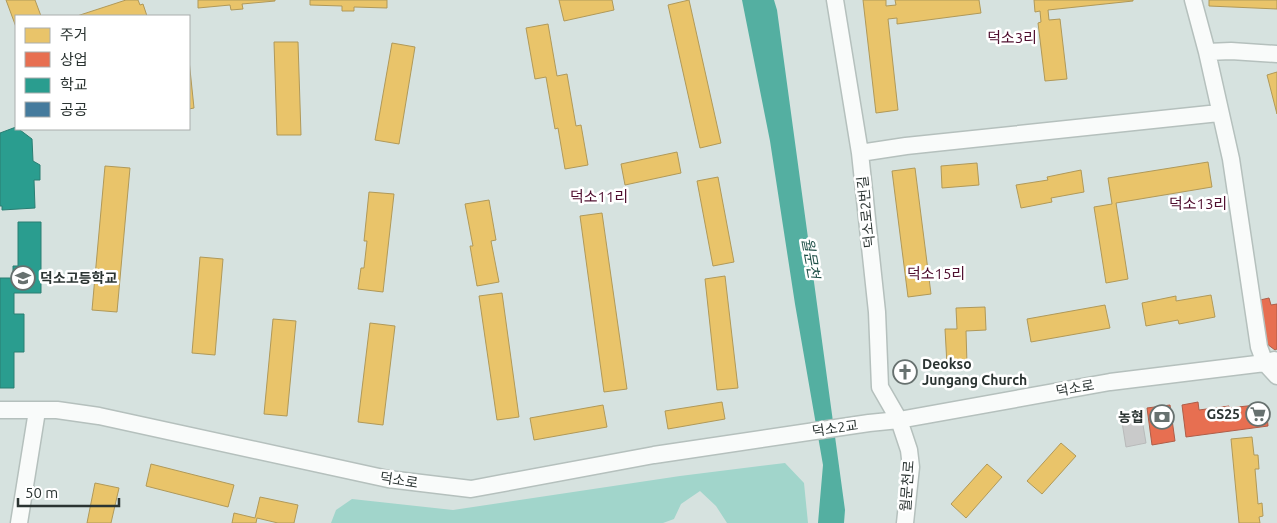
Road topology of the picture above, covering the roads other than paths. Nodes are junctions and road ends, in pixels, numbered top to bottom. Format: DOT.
graph roads {
  1 [pos="836,0"];
  2 [pos="1193,0"];
  3 [pos="1208,52"];
  4 [pos="1277,54"];
  5 [pos="1219,113"];
  6 [pos="860,153"];
  7 [pos="1271,361"];
  8 [pos="1277,376"];
  9 [pos="0,410"];
  10 [pos="37,411"];
  11 [pos="899,420"];
  12 [pos="869,423"];
  13 [pos="801,433"];
  14 [pos="19,523"];
  15 [pos="905,523"];
  1 -- 6 [label="street, 덕소로2번길"];
  2 -- 3 [label="street"];
  3 -- 4 [label="street"];
  3 -- 5 [label="street"];
  5 -- 6 [label="street"];
  5 -- 7 [label="street"];
  6 -- 11 [label="street, 덕소로2번길"];
  7 -- 8 [label="street"];
  7 -- 11 [label="street, 덕소로"];
  9 -- 10 [label="street, 덕소로"];
  10 -- 13 [label="street, 덕소로"];
  10 -- 14 [label="street"];
  11 -- 12 [label="street, 덕소로"];
  11 -- 15 [label="street, 월문천로"];
  12 -- 13 [label="street, 덕소2교"];
}
